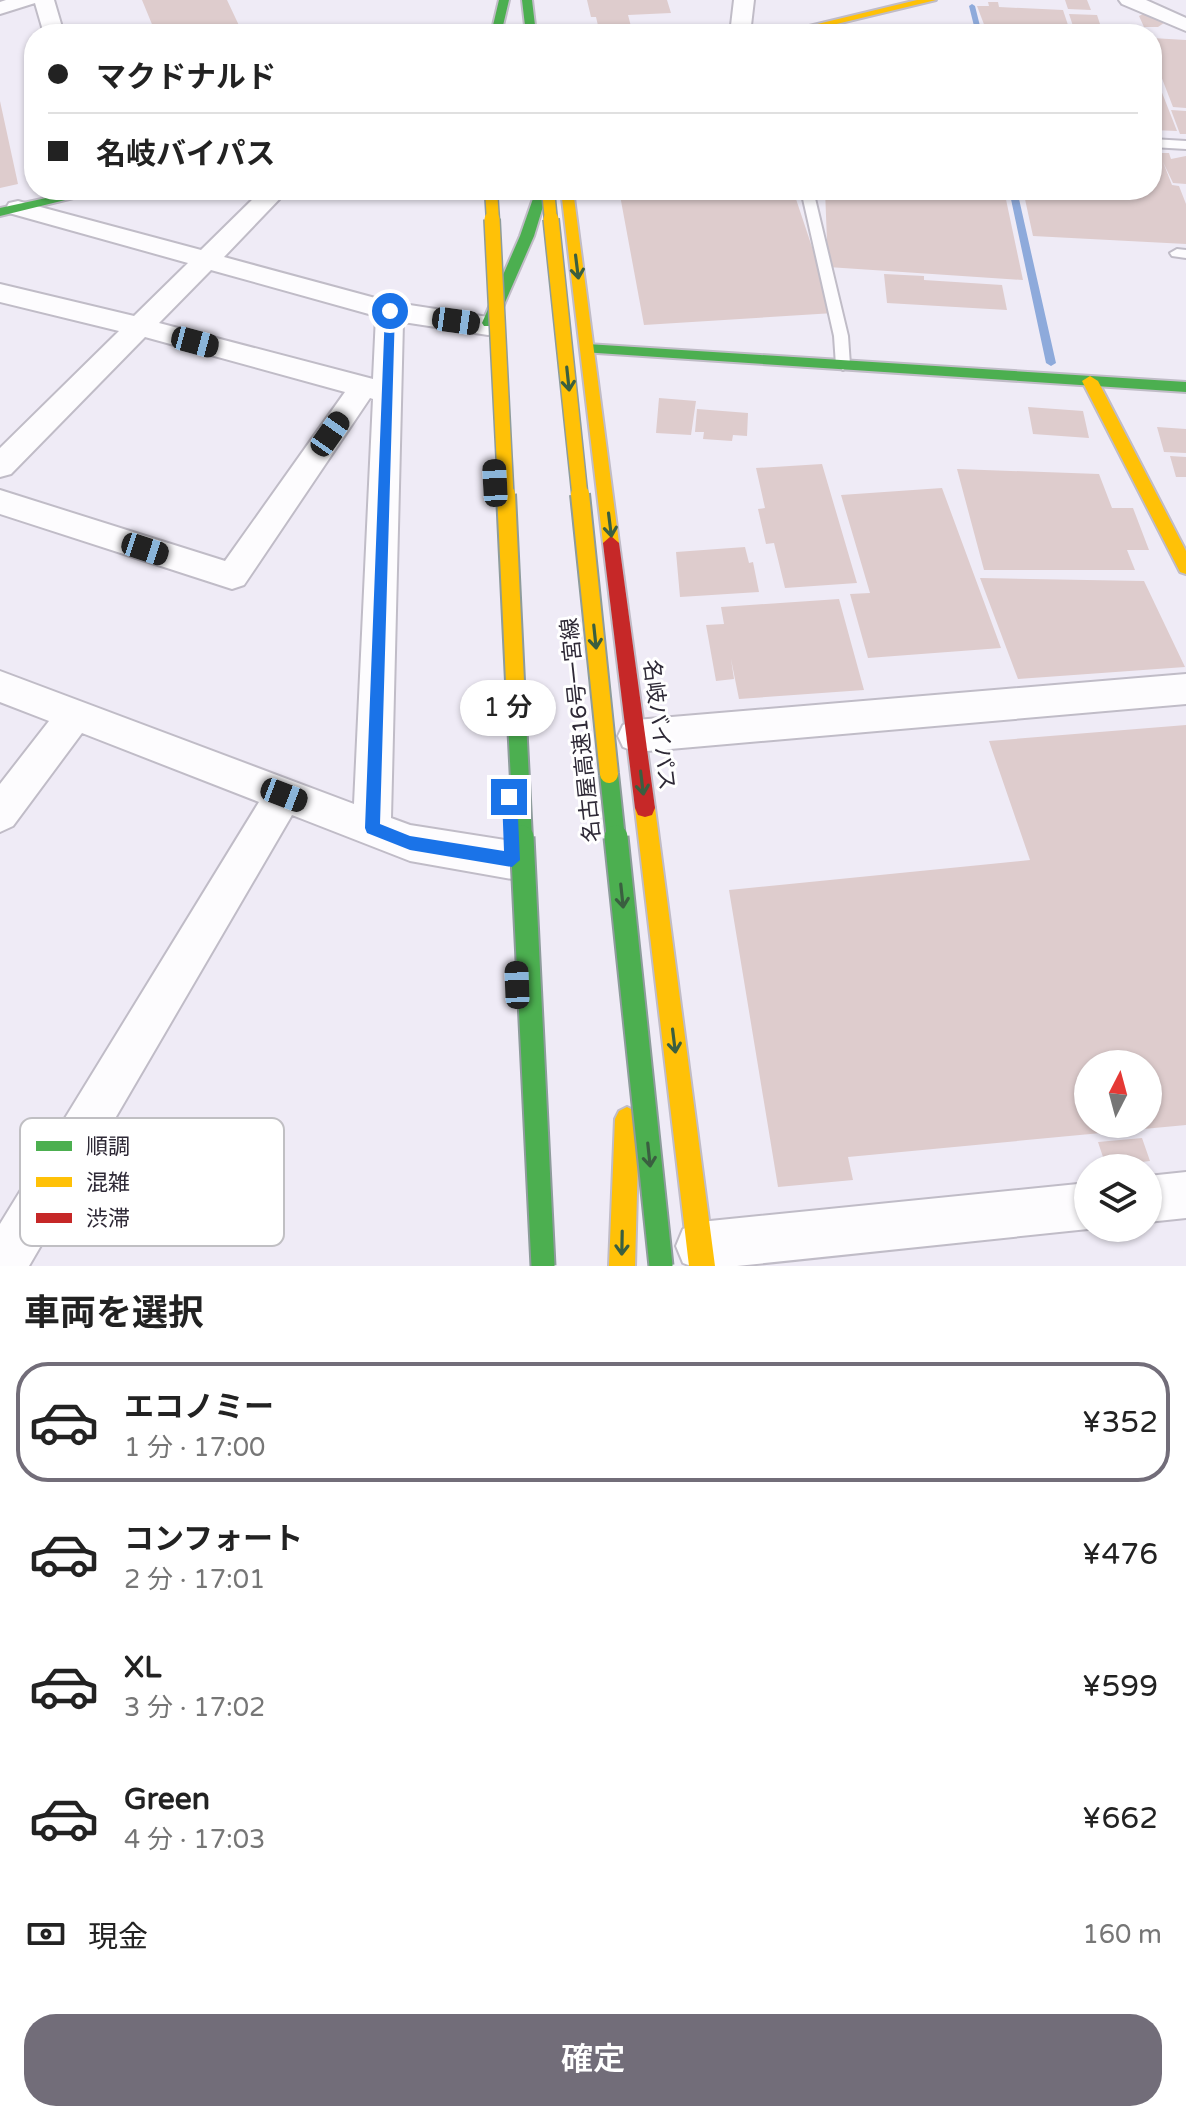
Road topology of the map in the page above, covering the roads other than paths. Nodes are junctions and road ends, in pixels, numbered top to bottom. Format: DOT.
graph roads {
  1 [pos="27,0"];
  2 [pos="44,0"];
  3 [pos="504,0"];
  4 [pos="527,0"];
  5 [pos="744,0"];
  6 [pos="931,0"];
  7 [pos="1129,0"];
  8 [pos="0,8"];
  9 [pos="483,11"];
  10 [pos="51,24"];
  11 [pos="484,24"];
  12 [pos="498,24"];
  13 [pos="530,24"];
  14 [pos="741,24"];
  15 [pos="825,24"];
  16 [pos="1186,25"];
  17 [pos="1162,144"];
  18 [pos="1186,145"];
  19 [pos="54,200"];
  20 [pos="266,200"];
  21 [pos="483,200"];
  22 [pos="491,200"];
  23 [pos="541,200"];
  24 [pos="546,200"];
  25 [pos="568,200"];
  26 [pos="809,200"];
  27 [pos="9,210"];
  28 [pos="205,262"];
  29 [pos="0,293"];
  30 [pos="390,311"];
  31 [pos="488,326"];
  32 [pos="140,327"];
  33 [pos="587,349"];
  34 [pos="843,365"];
  35 [pos="1090,381"];
  36 [pos="1186,387"];
  37 [pos="375,390"];
  38 [pos="0,466"];
  39 [pos="0,502"];
  40 [pos="1186,567"];
  41 [pos="0,686"];
  42 [pos="1186,689"];
  43 [pos="75,714"];
  44 [pos="636,736"];
  45 [pos="284,795"];
  46 [pos="0,814"];
  47 [pos="372,828"];
  48 [pos="651,858"];
  49 [pos="512,860"];
  50 [pos="91,1118"];
  51 [pos="1186,1195"];
  52 [pos="1162,1198"];
  53 [pos="1074,1208"];
  54 [pos="20,1236"];
  55 [pos="688,1259"];
  56 [pos="2,1266"];
  57 [pos="529,1266"];
  58 [pos="543,1266"];
  59 [pos="622,1266"];
  1 -- 8 [label="street"];
  2 -- 10 [label="street"];
  3 -- 12 [label="main road"];
  4 -- 13 [label="main road"];
  5 -- 14 [label="street"];
  6 -- 15 [label="main road"];
  7 -- 16 [label="street"];
  9 -- 11 [label="main road"];
  17 -- 18 [label="lane"];
  19 -- 27 [label="main road"];
  20 -- 28 [label="street"];
  21 -- 31 [label="main road"];
  22 -- 58 [label="main road, bridge"];
  23 -- 31 [label="main road"];
  24 -- 55 [label="main road, 名古屋高速16号一宮線, one-way, bridge"];
  25 -- 33 [label="main road, 名岐バイパス, one-way"];
  26 -- 34 [label="lane"];
  27 -- 28 [label="street"];
  28 -- 30 [label="street"];
  28 -- 32 [label="street"];
  29 -- 32 [label="street"];
  30 -- 31 [label="street"];
  30 -- 37 [label="street"];
  31 -- 49 [label="main road"];
  32 -- 37 [label="street"];
  32 -- 38 [label="street"];
  33 -- 34 [label="main road"];
  33 -- 44 [label="main road, 名岐バイパス, one-way"];
  34 -- 35 [label="main road"];
  35 -- 36 [label="main road"];
  35 -- 40 [label="main road"];
  37 -- 39 [label="street"];
  37 -- 47 [label="street"];
  41 -- 43 [label="street"];
  42 -- 44 [label="street"];
  43 -- 45 [label="street"];
  43 -- 46 [label="street"];
  44 -- 48 [label="main road, 名岐バイパス, one-way"];
  45 -- 47 [label="street"];
  45 -- 50 [label="street"];
  47 -- 49 [label="street"];
  48 -- 55 [label="main road, 名岐バイパス, one-way"];
  48 -- 59 [label="main road, one-way"];
  49 -- 57 [label="main road"];
  51 -- 52 [label="street"];
  53 -- 55 [label="street"];
  54 -- 56 [label="street"];
}
